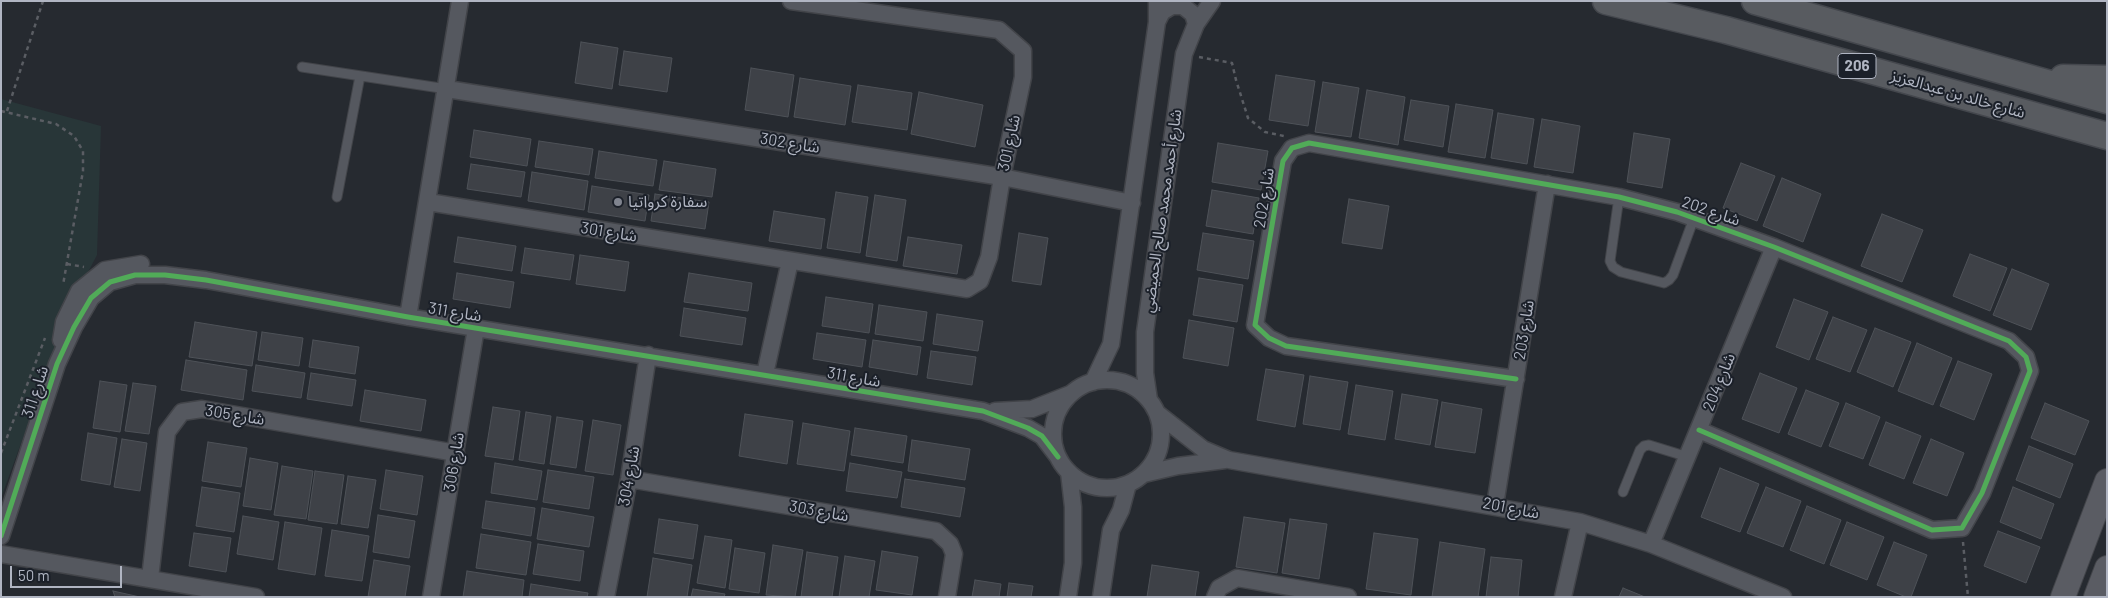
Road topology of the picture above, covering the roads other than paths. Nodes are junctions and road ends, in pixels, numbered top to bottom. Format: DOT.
graph roads {
  1 [pos="460,1"];
  2 [pos="791,1"];
  3 [pos="1157,1"];
  4 [pos="1212,1"];
  5 [pos="1606,1"];
  6 [pos="1762,2"];
  7 [pos="1157,22"];
  8 [pos="1196,24"];
  9 [pos="302,66"];
  10 [pos="360,76"];
  11 [pos="2023,77"];
  12 [pos="2107,79"];
  13 [pos="447,89"];
  14 [pos="2107,100"];
  15 [pos="2107,136"];
  16 [pos="1002,177"];
  17 [pos="1547,184"];
  18 [pos="337,197"];
  19 [pos="1619,197"];
  20 [pos="428,202"];
  21 [pos="1132,203"];
  22 [pos="1694,218"];
  23 [pos="1774,247"];
  24 [pos="790,261"];
  25 [pos="408,317"];
  26 [pos="476,328"];
  27 [pos="648,355"];
  28 [pos="765,374"];
  29 [pos="1516,379"];
  30 [pos="1093,382"];
  31 [pos="1070,394"];
  32 [pos="1153,407"];
  33 [pos="983,411"];
  34 [pos="1699,430"];
  35 [pos="456,453"];
  36 [pos="1688,456"];
  37 [pos="1058,457"];
  38 [pos="1229,460"];
  39 [pos="1069,472"];
  40 [pos="1144,474"];
  41 [pos="629,479"];
  42 [pos="2107,481"];
  43 [pos="1128,484"];
  44 [pos="1623,492"];
  45 [pos="1495,505"];
  46 [pos="1580,522"];
  47 [pos="1,536"];
  48 [pos="1652,544"];
  49 [pos="1,554"];
  50 [pos="2107,568"];
  51 [pos="150,578"];
  52 [pos="252,596"];
  53 [pos="431,597"];
  54 [pos="606,597"];
  55 [pos="947,597"];
  56 [pos="1068,597"];
  57 [pos="1101,597"];
  58 [pos="1215,597"];
  59 [pos="1348,597"];
  60 [pos="1563,597"];
  61 [pos="1783,597"];
  62 [pos="2063,597"];
  63 [pos="2096,597"];
  1 -- 13 [label="street"];
  2 -- 16 [label="street, شارع 301"];
  3 -- 7 [label="street, شارع أحمد محمد صالح الحميضي"];
  4 -- 8 [label="street, شارع أحمد محمد صالح الحميضي"];
  5 -- 15 [label="main road, شارع خالد بن عبدالعزيز / 206"];
  6 -- 11 [label="main road, 206"];
  7 -- 8 [label="street"];
  7 -- 21 [label="street, شارع أحمد محمد صالح الحميضي"];
  8 -- 32 [label="street, شارع أحمد محمد صالح الحميضي"];
  9 -- 10 [label="lane"];
  10 -- 13 [label="lane"];
  10 -- 18 [label="lane"];
  11 -- 12 [label="main road"];
  11 -- 14 [label="main road, 206"];
  13 -- 16 [label="street, شارع 302"];
  13 -- 20 [label="street"];
  16 -- 21 [label="street, شارع 302"];
  16 -- 24 [label="street, شارع 301"];
  17 -- 19 [label="street, شارع 202"];
  17 -- 29 [label="street, شارع 203"];
  17 -- 29 [label="street, شارع 202"];
  19 -- 22 [label="street, شارع 202"];
  19 -- 22 [label="lane"];
  20 -- 24 [label="street, شارع 301"];
  20 -- 25 [label="street"];
  21 -- 30 [label="street, شارع أحمد محمد صالح الحميضي"];
  22 -- 23 [label="street, شارع 202"];
  23 -- 34 [label="street, شارع 204"];
  23 -- 34 [label="street, شارع 202"];
  24 -- 28 [label="street"];
  25 -- 26 [label="street, شارع 311"];
  25 -- 47 [label="street, شارع 311"];
  26 -- 27 [label="street, شارع 311"];
  26 -- 35 [label="street, شارع 306"];
  27 -- 28 [label="street, شارع 311"];
  27 -- 41 [label="street, شارع 304"];
  28 -- 33 [label="street, شارع 311"];
  29 -- 45 [label="street, شارع 203"];
  30 -- 31 [label="street"];
  30 -- 32 [label="street"];
  31 -- 33 [label="street, شارع 311"];
  31 -- 37 [label="street"];
  32 -- 38 [label="street, شارع 201"];
  32 -- 40 [label="street"];
  33 -- 37 [label="street, شارع 311"];
  34 -- 36 [label="street, شارع 204"];
  35 -- 51 [label="street, شارع 305"];
  35 -- 53 [label="street, شارع 306"];
  36 -- 44 [label="lane"];
  36 -- 48 [label="street, شارع 204"];
  37 -- 39 [label="street"];
  38 -- 40 [label="street, شارع 201"];
  38 -- 45 [label="street, شارع 201"];
  39 -- 43 [label="street"];
  39 -- 56 [label="street"];
  40 -- 43 [label="street"];
  41 -- 54 [label="street, شارع 304"];
  41 -- 55 [label="street, شارع 303"];
  42 -- 62 [label="street"];
  43 -- 57 [label="street"];
  45 -- 46 [label="street, شارع 201"];
  46 -- 48 [label="street, شارع 201"];
  46 -- 60 [label="street"];
  48 -- 61 [label="street, شارع 201"];
  49 -- 51 [label="street"];
  50 -- 63 [label="street"];
  51 -- 52 [label="street"];
  58 -- 59 [label="street"];
}
